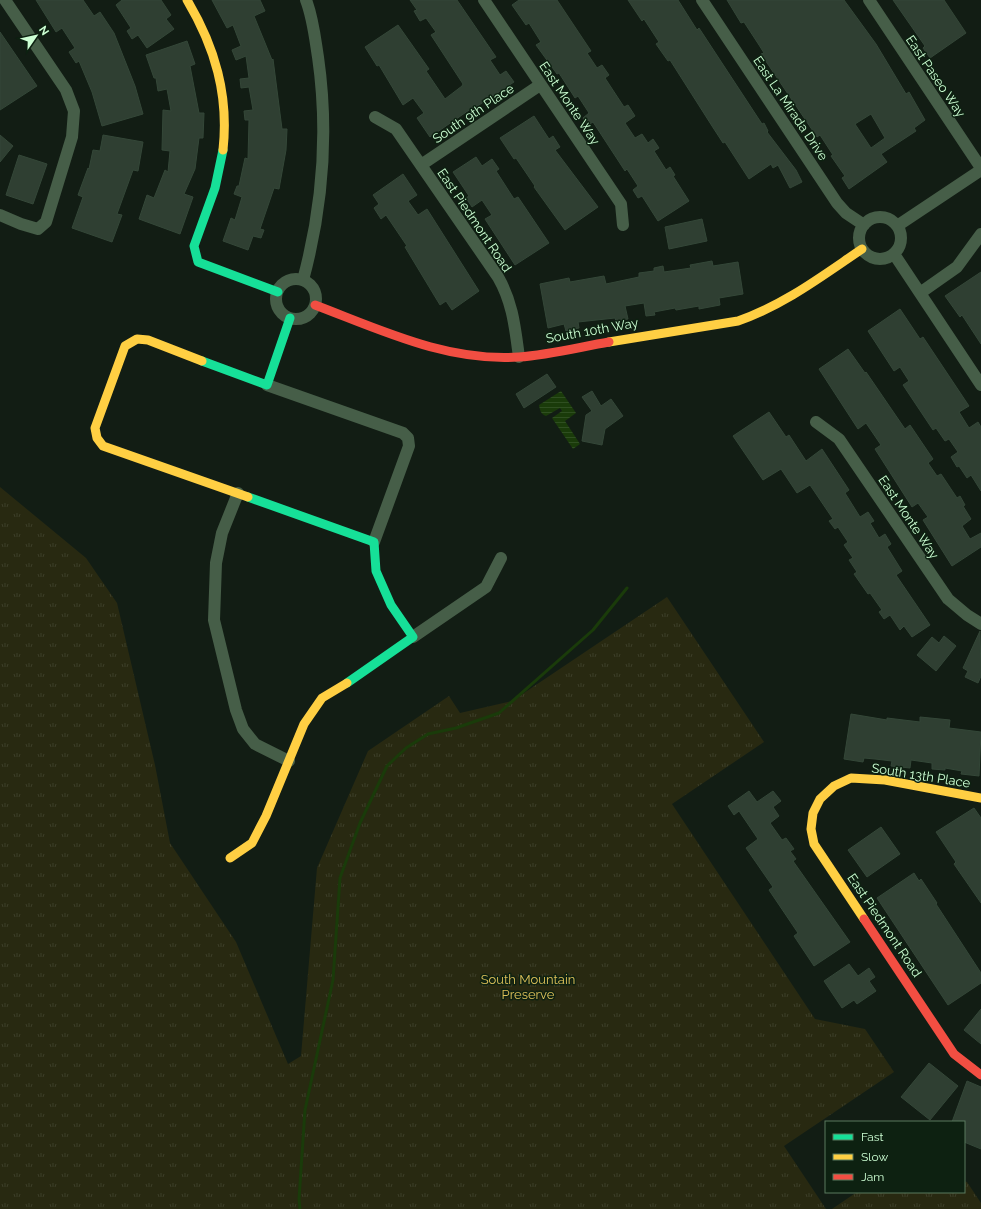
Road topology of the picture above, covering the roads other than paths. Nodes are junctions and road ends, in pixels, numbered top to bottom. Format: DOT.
graph roads {
  1 [pos="5,0"];
  2 [pos="187,0"];
  3 [pos="306,0"];
  4 [pos="484,0"];
  5 [pos="702,0"];
  6 [pos="869,0"];
  7 [pos="540,85"];
  8 [pos="375,117"];
  9 [pos="421,165"];
  10 [pos="981,169"];
  11 [pos="0,215"];
  12 [pos="864,224"];
  13 [pos="623,225"];
  14 [pos="897,226"];
  15 [pos="981,234"];
  16 [pos="862,249"];
  17 [pos="894,254"];
  18 [pos="303,280"];
  19 [pos="278,292"];
  20 [pos="920,293"];
  21 [pos="315,305"];
  22 [pos="290,318"];
  23 [pos="519,357"];
  24 [pos="267,385"];
  25 [pos="981,385"];
  26 [pos="816,422"];
  27 [pos="238,493"];
  28 [pos="374,542"];
  29 [pos="502,558"];
  30 [pos="981,624"];
  31 [pos="413,637"];
  32 [pos="289,761"];
  33 [pos="834,786"];
  34 [pos="981,798"];
  35 [pos="230,858"];
  36 [pos="978,1073"];
  1 -- 11 [label="street"];
  2 -- 19 [label="street"];
  3 -- 18 [label="street"];
  4 -- 7 [label="street, East Monte Way"];
  5 -- 12 [label="street, East La Mirada Drive"];
  6 -- 10 [label="street, East Paseo Way"];
  7 -- 9 [label="street, South 9th Place"];
  7 -- 13 [label="street, East Monte Way"];
  8 -- 9 [label="street, East Piedmont Road"];
  9 -- 23 [label="street, East Piedmont Road"];
  10 -- 14 [label="street"];
  12 -- 14 [label="street"];
  12 -- 16 [label="street"];
  14 -- 17 [label="street"];
  15 -- 20 [label="street"];
  16 -- 17 [label="street"];
  16 -- 23 [label="street, South 10th Way"];
  17 -- 20 [label="street"];
  18 -- 19 [label="street"];
  18 -- 21 [label="street"];
  19 -- 22 [label="street"];
  20 -- 25 [label="street"];
  21 -- 22 [label="street"];
  21 -- 23 [label="street, South 10th Way"];
  22 -- 24 [label="street"];
  24 -- 27 [label="street"];
  24 -- 28 [label="street"];
  26 -- 30 [label="street, East Monte Way"];
  27 -- 28 [label="street"];
  27 -- 32 [label="street"];
  28 -- 31 [label="street"];
  29 -- 31 [label="street"];
  31 -- 32 [label="street"];
  32 -- 35 [label="street"];
  33 -- 34 [label="street, South 13th Place"];
  33 -- 36 [label="street, East Piedmont Road"];
}
